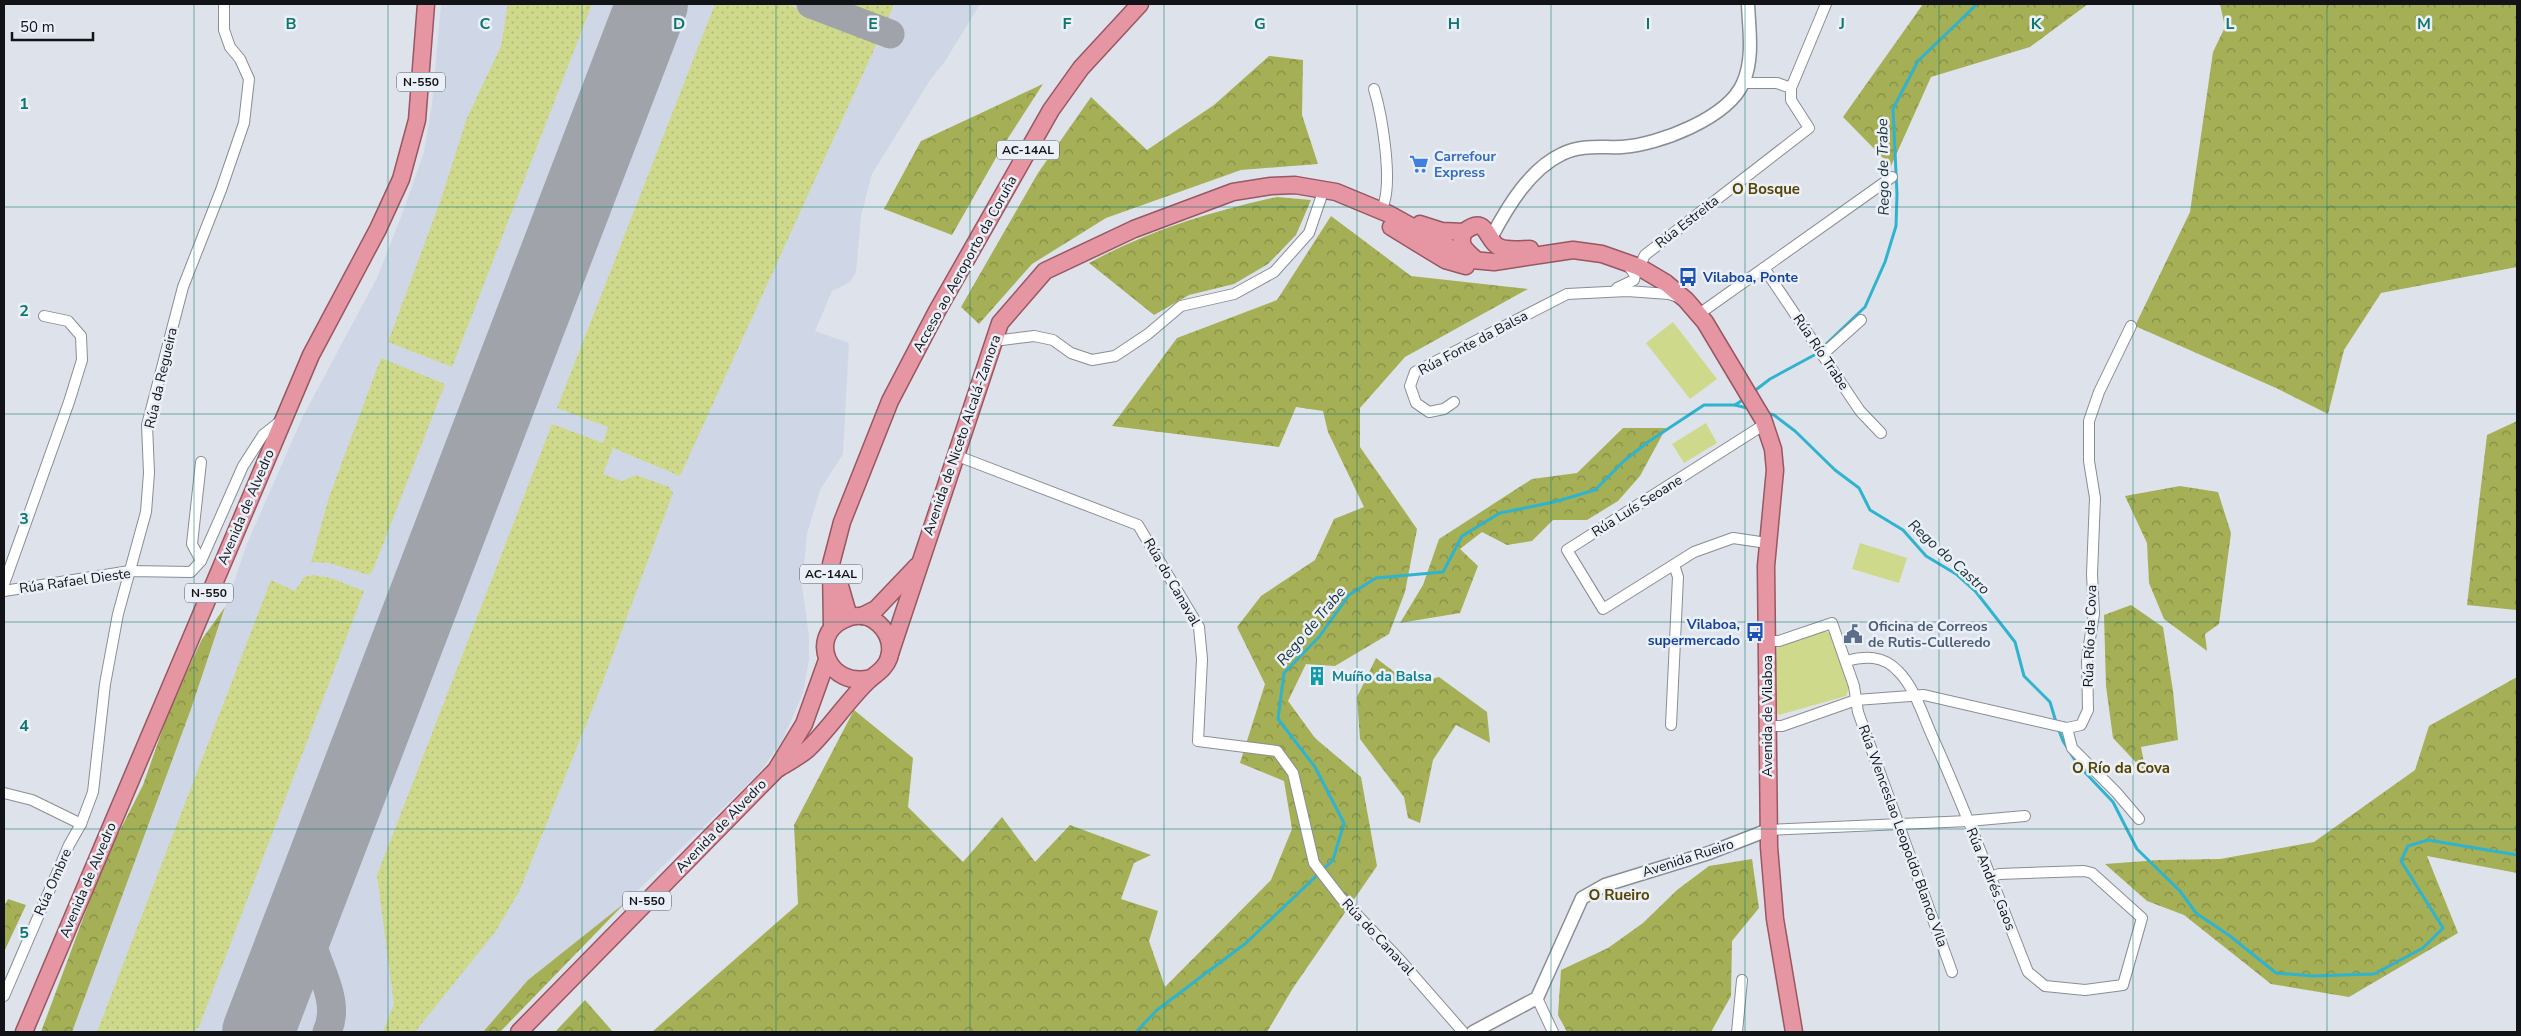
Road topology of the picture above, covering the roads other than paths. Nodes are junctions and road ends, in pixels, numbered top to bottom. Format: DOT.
graph roads {
  1 [pos="224,4"];
  2 [pos="426,4"];
  3 [pos="1140,4"];
  4 [pos="1748,4"];
  5 [pos="1826,4"];
  6 [pos="1744,82"];
  7 [pos="1791,88"];
  8 [pos="1374,89"];
  9 [pos="1892,177"];
  10 [pos="1330,190"];
  11 [pos="1383,206"];
  12 [pos="1400,232"];
  13 [pos="1464,232"];
  14 [pos="1489,235"];
  15 [pos="1573,250"];
  16 [pos="1472,259"];
  17 [pos="1533,264"];
  18 [pos="1633,265"];
  19 [pos="1764,268"];
  20 [pos="1602,292"];
  21 [pos="1686,300"];
  22 [pos="1699,314"];
  23 [pos="44,316"];
  24 [pos="1861,320"];
  25 [pos="2131,326"];
  26 [pos="994,341"];
  27 [pos="1823,354"];
  28 [pos="1454,402"];
  29 [pos="283,419"];
  30 [pos="1764,421"];
  31 [pos="1881,433"];
  32 [pos="955,455"];
  33 [pos="201,462"];
  34 [pos="243,466"];
  35 [pos="260,472"];
  36 [pos="842,522"];
  37 [pos="1767,543"];
  38 [pos="201,561"];
  39 [pos="920,563"];
  40 [pos="1674,565"];
  41 [pos="130,571"];
  42 [pos="4,584"];
  43 [pos="4,591"];
  44 [pos="855,617"];
  45 [pos="832,628"];
  46 [pos="1767,642"];
  47 [pos="889,657"];
  48 [pos="828,660"];
  49 [pos="1846,661"];
  50 [pos="871,678"];
  51 [pos="1914,695"];
  52 [pos="1856,700"];
  53 [pos="1671,725"];
  54 [pos="1766,726"];
  55 [pos="2067,728"];
  56 [pos="776,770"];
  57 [pos="4,793"];
  58 [pos="2025,816"];
  59 [pos="2139,820"];
  60 [pos="1968,821"];
  61 [pos="81,824"];
  62 [pos="1897,824"];
  63 [pos="1768,830"];
  64 [pos="1991,877"];
  65 [pos="1952,972"];
  66 [pos="1742,980"];
  67 [pos="4,996"];
  68 [pos="1537,998"];
  69 [pos="24,1032"];
  70 [pos="519,1032"];
  71 [pos="1463,1032"];
  72 [pos="1473,1032"];
  73 [pos="1554,1032"];
  74 [pos="1737,1032"];
  75 [pos="1794,1032"];
  1 -- 41 [label="street, Rúa da Regueira"];
  2 -- 29 [label="highway, Avenida de Alvedro / N-550"];
  3 -- 36 [label="highway, Acceso ao Aeroporto da Coruña / AC-14AL"];
  4 -- 6 [label="street"];
  5 -- 7 [label="street"];
  6 -- 7 [label="street"];
  6 -- 14 [label="street"];
  7 -- 18 [label="street, Rúa Estreita"];
  8 -- 11 [label="street"];
  9 -- 19 [label="street"];
  10 -- 11 [label="highway"];
  10 -- 12 [label="highway, Avenida de Niceto Alcalá-Zamora"];
  10 -- 16 [label="highway, Avenida de Niceto Alcalá-Zamora"];
  10 -- 26 [label="highway, Avenida de Niceto Alcalá-Zamora"];
  10 -- 26 [label="street"];
  11 -- 13 [label="highway"];
  12 -- 16 [label="highway"];
  12 -- 17 [label="highway, Avenida de Niceto Alcalá-Zamora"];
  13 -- 14 [label="highway"];
  13 -- 16 [label="highway"];
  14 -- 15 [label="highway"];
  14 -- 16 [label="highway"];
  15 -- 16 [label="highway, Avenida de Niceto Alcalá-Zamora"];
  15 -- 17 [label="highway, Avenida de Niceto Alcalá-Zamora"];
  15 -- 18 [label="highway, Avenida de Niceto Alcalá-Zamora"];
  16 -- 17 [label="highway, Avenida de Niceto Alcalá-Zamora"];
  18 -- 20 [label="street, Rúa Fonte da Balsa"];
  18 -- 21 [label="highway, Avenida de Vilaboa"];
  19 -- 22 [label="street"];
  19 -- 27 [label="street, Rúa Río Trabe"];
  20 -- 21 [label="street, Rúa Fonte da Balsa"];
  20 -- 28 [label="street, Rúa Fonte da Balsa"];
  21 -- 22 [label="highway, Avenida de Vilaboa"];
  22 -- 30 [label="highway, Avenida de Vilaboa"];
  23 -- 42 [label="street"];
  24 -- 27 [label="street"];
  25 -- 55 [label="street, Rúa Río da Cova"];
  26 -- 32 [label="highway, Avenida de Niceto Alcalá-Zamora"];
  27 -- 31 [label="street, Rúa Río Trabe"];
  29 -- 34 [label="street"];
  29 -- 35 [label="highway, Avenida de Alvedro / N-550"];
  30 -- 37 [label="highway, Avenida de Vilaboa"];
  30 -- 40 [label="street, Rúa Luís Seoane"];
  32 -- 39 [label="highway, Avenida de Niceto Alcalá-Zamora"];
  32 -- 71 [label="street, Rúa do Canaval"];
  33 -- 38 [label="street"];
  34 -- 35 [label="street"];
  34 -- 38 [label="street"];
  35 -- 69 [label="highway, Avenida de Alvedro / N-550"];
  36 -- 44 [label="highway, Acceso ao Aeroporto da Coruña / AC-14AL"];
  36 -- 45 [label="highway, Acceso ao Aeroporto da Coruña / AC-14AL"];
  37 -- 40 [label="street"];
  37 -- 46 [label="highway, Avenida de Vilaboa"];
  38 -- 41 [label="street, Rúa Rafael Dieste"];
  39 -- 44 [label="highway, Avenida de Niceto Alcalá-Zamora"];
  39 -- 47 [label="highway, Avenida de Niceto Alcalá-Zamora"];
  40 -- 53 [label="street"];
  41 -- 43 [label="street, Rúa Rafael Dieste"];
  41 -- 61 [label="street, Rúa da Regueira"];
  44 -- 45 [label="highway"];
  44 -- 47 [label="highway"];
  45 -- 48 [label="highway, N-550"];
  46 -- 49 [label="street, Rúa Wenceslao Leopoldo Blanco Vila"];
  46 -- 54 [label="highway, Avenida de Vilaboa"];
  47 -- 50 [label="highway, N-550"];
  48 -- 50 [label="highway"];
  48 -- 56 [label="highway, Avenida de Alvedro / N-550"];
  49 -- 51 [label="street, Rúa Andrés Gaos"];
  49 -- 52 [label="street, Rúa Wenceslao Leopoldo Blanco Vila"];
  50 -- 56 [label="highway, Avenida de Alvedro / N-550"];
  51 -- 52 [label="street"];
  51 -- 55 [label="street"];
  51 -- 60 [label="street, Rúa Andrés Gaos"];
  52 -- 54 [label="street"];
  52 -- 62 [label="street, Rúa Wenceslao Leopoldo Blanco Vila"];
  54 -- 63 [label="highway, Avenida de Vilaboa"];
  55 -- 59 [label="street"];
  56 -- 70 [label="highway, Avenida de Alvedro / N-550"];
  57 -- 61 [label="street"];
  58 -- 60 [label="street"];
  60 -- 62 [label="street"];
  60 -- 64 [label="street, Rúa Andrés Gaos"];
  61 -- 67 [label="street, Rúa Ombre"];
  62 -- 63 [label="street"];
  62 -- 65 [label="street, Rúa Wenceslao Leopoldo Blanco Vila"];
  63 -- 68 [label="street, Avenida Rueiro"];
  63 -- 75 [label="highway, Avenida de Vilaboa"];
  64 -- 64 [label="street, Rúa Andrés Gaos"];
  66 -- 74 [label="street"];
  68 -- 72 [label="street"];
  68 -- 73 [label="street"];
}
